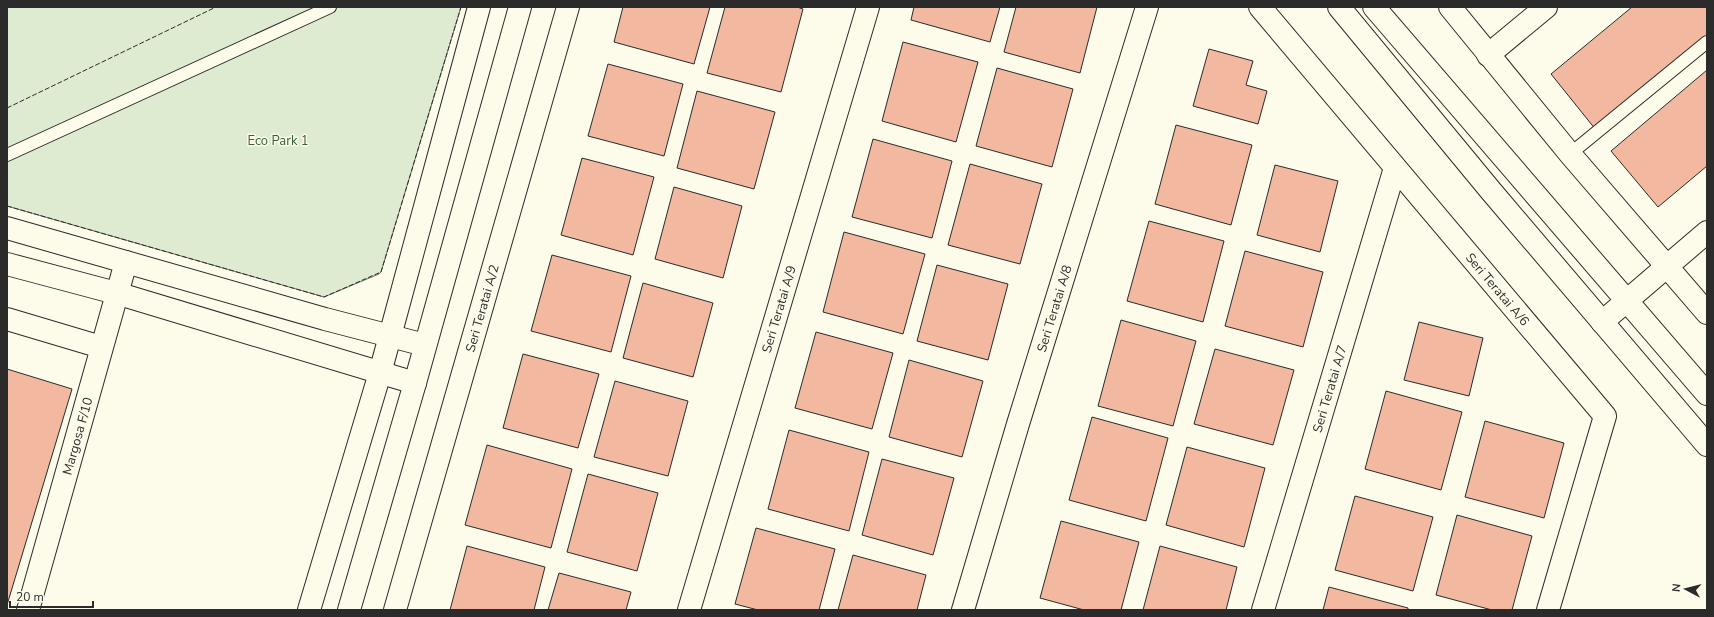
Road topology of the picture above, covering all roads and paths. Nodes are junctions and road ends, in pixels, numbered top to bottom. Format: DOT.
graph roads {
  1 [pos="330,7"];
  2 [pos="479,7"];
  3 [pos="520,7"];
  4 [pos="568,7"];
  5 [pos="868,7"];
  6 [pos="1147,7"];
  7 [pos="1260,7"];
  8 [pos="1339,7"];
  9 [pos="1374,7"];
  10 [pos="1450,7"];
  11 [pos="1546,7"];
  12 [pos="1707,42"];
  13 [pos="1488,55"];
  14 [pos="1570,154"];
  15 [pos="7,155"];
  16 [pos="1395,168"];
  17 [pos="7,228"];
  18 [pos="1707,232"];
  19 [pos="126,262"];
  20 [pos="7,264"];
  21 [pos="1666,266"];
  22 [pos="116,293"];
  23 [pos="1627,301"];
  24 [pos="1707,313"];
  25 [pos="7,319"];
  26 [pos="1602,322"];
  27 [pos="389,337"];
  28 [pos="425,345"];
  29 [pos="101,347"];
  30 [pos="380,373"];
  31 [pos="415,383"];
  32 [pos="1707,394"];
  33 [pos="1707,445"];
  34 [pos="28,610"];
  35 [pos="309,610"];
  36 [pos="348,610"];
  37 [pos="395,610"];
  38 [pos="689,610"];
  39 [pos="963,610"];
  40 [pos="1264,610"];
  41 [pos="1548,610"];
  1 -- 15 [label="lane"];
  2 -- 27 [label="street"];
  3 -- 28 [label="street"];
  4 -- 37 [label="street, Seri Teratai A/2"];
  5 -- 38 [label="street, Seri Teratai A/9"];
  6 -- 39 [label="street, Seri Teratai A/8"];
  7 -- 16 [label="street, Seri Teratai A/6"];
  8 -- 26 [label="street"];
  9 -- 23 [label="street"];
  10 -- 13 [label="street"];
  11 -- 13 [label="street"];
  12 -- 14 [label="lane"];
  13 -- 14 [label="street"];
  14 -- 21 [label="street"];
  16 -- 40 [label="street, Seri Teratai A/7"];
  16 -- 41 [label="street, Seri Teratai A/6"];
  17 -- 19 [label="street"];
  18 -- 21 [label="street"];
  19 -- 22 [label="street, Margosa F/10"];
  19 -- 27 [label="street"];
  20 -- 22 [label="street"];
  21 -- 23 [label="street"];
  21 -- 24 [label="street"];
  22 -- 29 [label="street, Margosa F/10"];
  22 -- 30 [label="street"];
  23 -- 26 [label="street"];
  23 -- 32 [label="street"];
  25 -- 29 [label="street"];
  26 -- 33 [label="street"];
  27 -- 28 [label="street"];
  27 -- 30 [label="street"];
  28 -- 31 [label="street"];
  29 -- 34 [label="street, Margosa F/10"];
  30 -- 31 [label="street"];
  30 -- 35 [label="street"];
  31 -- 36 [label="street"];
}
